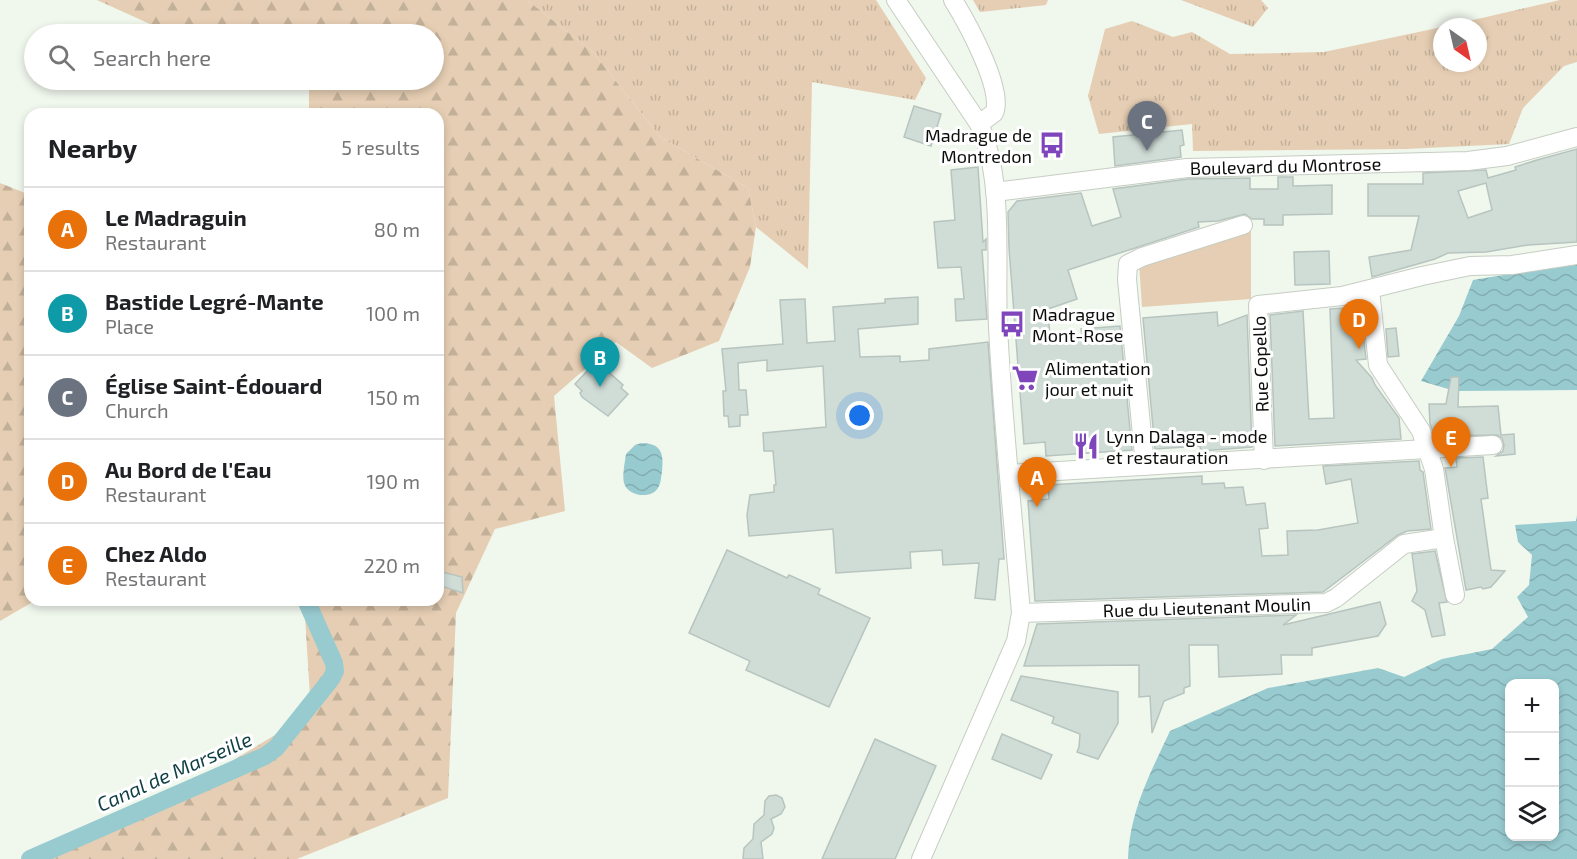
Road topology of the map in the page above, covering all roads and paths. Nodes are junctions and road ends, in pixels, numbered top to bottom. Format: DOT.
graph roads {
  1 [pos="896,0"];
  2 [pos="953,0"];
  3 [pos="979,124"];
  4 [pos="1577,137"];
  5 [pos="995,192"];
  6 [pos="1243,225"];
  7 [pos="1577,255"];
  8 [pos="1370,290"];
  9 [pos="1492,445"];
  10 [pos="1428,449"];
  11 [pos="1264,460"];
  12 [pos="1145,466"];
  13 [pos="1009,474"];
  14 [pos="1444,538"];
  15 [pos="1455,595"];
  16 [pos="1021,614"];
  17 [pos="921,859"];
  1 -- 3 [label="street"];
  2 -- 3 [label="street"];
  3 -- 5 [label="street"];
  4 -- 5 [label="street, Boulevard du Montrose"];
  5 -- 13 [label="street"];
  6 -- 12 [label="street"];
  7 -- 8 [label="street"];
  8 -- 10 [label="street"];
  8 -- 11 [label="street, Rue Copello"];
  9 -- 10 [label="street"];
  10 -- 11 [label="street"];
  10 -- 14 [label="street"];
  11 -- 12 [label="street"];
  12 -- 13 [label="street"];
  13 -- 16 [label="street"];
  14 -- 15 [label="street"];
  14 -- 16 [label="street, Rue du Lieutenant Moulin"];
  16 -- 17 [label="street"];
}
